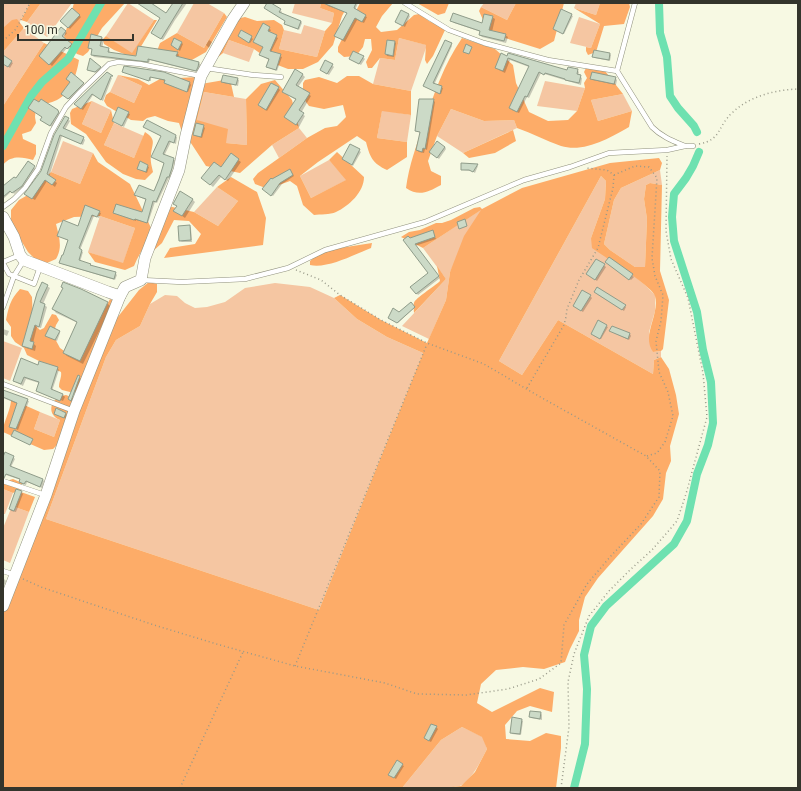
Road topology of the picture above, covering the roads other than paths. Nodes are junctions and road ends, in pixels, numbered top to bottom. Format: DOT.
graph roads {
  1 [pos="244,3"];
  2 [pos="405,3"];
  3 [pos="635,3"];
  4 [pos="617,71"];
  5 [pos="202,72"];
  6 [pos="281,77"];
  7 [pos="685,146"];
  8 [pos="693,146"];
  9 [pos="3,206"];
  10 [pos="3,217"];
  11 [pos="22,258"];
  12 [pos="3,263"];
  13 [pos="40,267"];
  14 [pos="14,276"];
  15 [pos="141,280"];
  16 [pos="120,296"];
  17 [pos="3,307"];
  18 [pos="3,384"];
  19 [pos="74,411"];
  20 [pos="3,481"];
  21 [pos="46,495"];
  22 [pos="3,571"];
  23 [pos="15,575"];
  24 [pos="3,606"];
  1 -- 5 [label="street"];
  2 -- 4 [label="lane"];
  3 -- 4 [label="lane"];
  4 -- 7 [label="lane"];
  5 -- 6 [label="lane"];
  5 -- 9 [label="lane"];
  5 -- 15 [label="street"];
  7 -- 8 [label="lane"];
  7 -- 15 [label="lane"];
  10 -- 11 [label="street"];
  11 -- 12 [label="lane"];
  11 -- 13 [label="street"];
  11 -- 14 [label="lane"];
  12 -- 14 [label="lane"];
  13 -- 14 [label="lane"];
  13 -- 16 [label="street"];
  14 -- 17 [label="lane"];
  15 -- 16 [label="street"];
  16 -- 19 [label="street"];
  18 -- 19 [label="lane"];
  19 -- 21 [label="street"];
  20 -- 21 [label="lane"];
  21 -- 23 [label="street"];
  22 -- 23 [label="lane"];
  23 -- 24 [label="street"];
}
